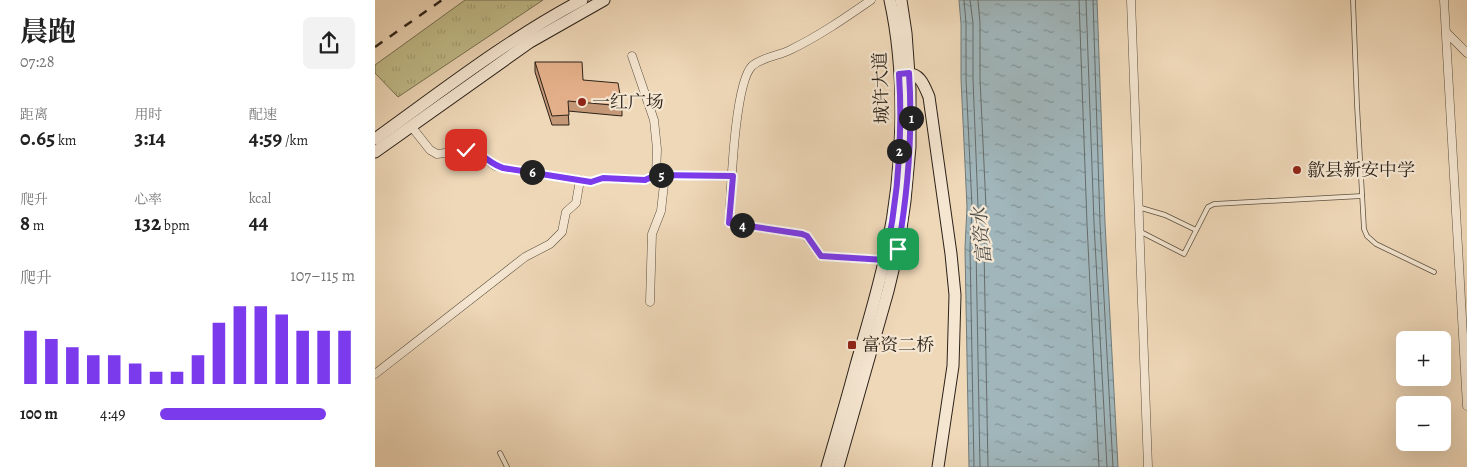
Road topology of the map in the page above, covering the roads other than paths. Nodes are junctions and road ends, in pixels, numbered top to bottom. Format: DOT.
graph roads {
  1 [pos="582,0"];
  2 [pos="604,0"];
  3 [pos="871,0"];
  4 [pos="890,0"];
  5 [pos="901,0"];
  6 [pos="1131,0"];
  7 [pos="1353,0"];
  8 [pos="1444,0"];
  9 [pos="1446,32"];
  10 [pos="1467,53"];
  11 [pos="632,56"];
  12 [pos="904,74"];
  13 [pos="411,126"];
  14 [pos="375,139"];
  15 [pos="375,152"];
  16 [pos="656,175"];
  17 [pos="665,175"];
  18 [pos="733,176"];
  19 [pos="580,180"];
  20 [pos="1362,196"];
  21 [pos="1138,207"];
  22 [pos="1139,230"];
  23 [pos="1196,230"];
  24 [pos="885,260"];
  25 [pos="1434,272"];
  26 [pos="650,302"];
  27 [pos="375,374"];
  28 [pos="1467,406"];
  29 [pos="500,453"];
  30 [pos="507,467"];
  31 [pos="827,467"];
  32 [pos="838,467"];
  33 [pos="938,467"];
  34 [pos="1147,467"];
  1 -- 14 [label="main road"];
  2 -- 13 [label="main road"];
  3 -- 18 [label="street"];
  4 -- 12 [label="main road, 城许大道"];
  5 -- 12 [label="main road, 城许大道"];
  6 -- 21 [label="street"];
  7 -- 20 [label="lane"];
  8 -- 9 [label="street"];
  9 -- 10 [label="street"];
  9 -- 28 [label="street"];
  11 -- 16 [label="street"];
  12 -- 24 [label="main road, 城许大道"];
  12 -- 32 [label="main road, 城许大道"];
  12 -- 33 [label="main road"];
  13 -- 15 [label="main road"];
  13 -- 19 [label="street"];
  16 -- 17 [label="street"];
  16 -- 19 [label="street"];
  17 -- 18 [label="street"];
  17 -- 26 [label="street"];
  18 -- 24 [label="street"];
  19 -- 27 [label="street"];
  20 -- 23 [label="lane"];
  20 -- 25 [label="lane"];
  21 -- 22 [label="street"];
  21 -- 23 [label="lane"];
  22 -- 23 [label="lane"];
  22 -- 34 [label="street"];
  24 -- 31 [label="main road, 城许大道"];
  29 -- 30 [label="lane"];
}
